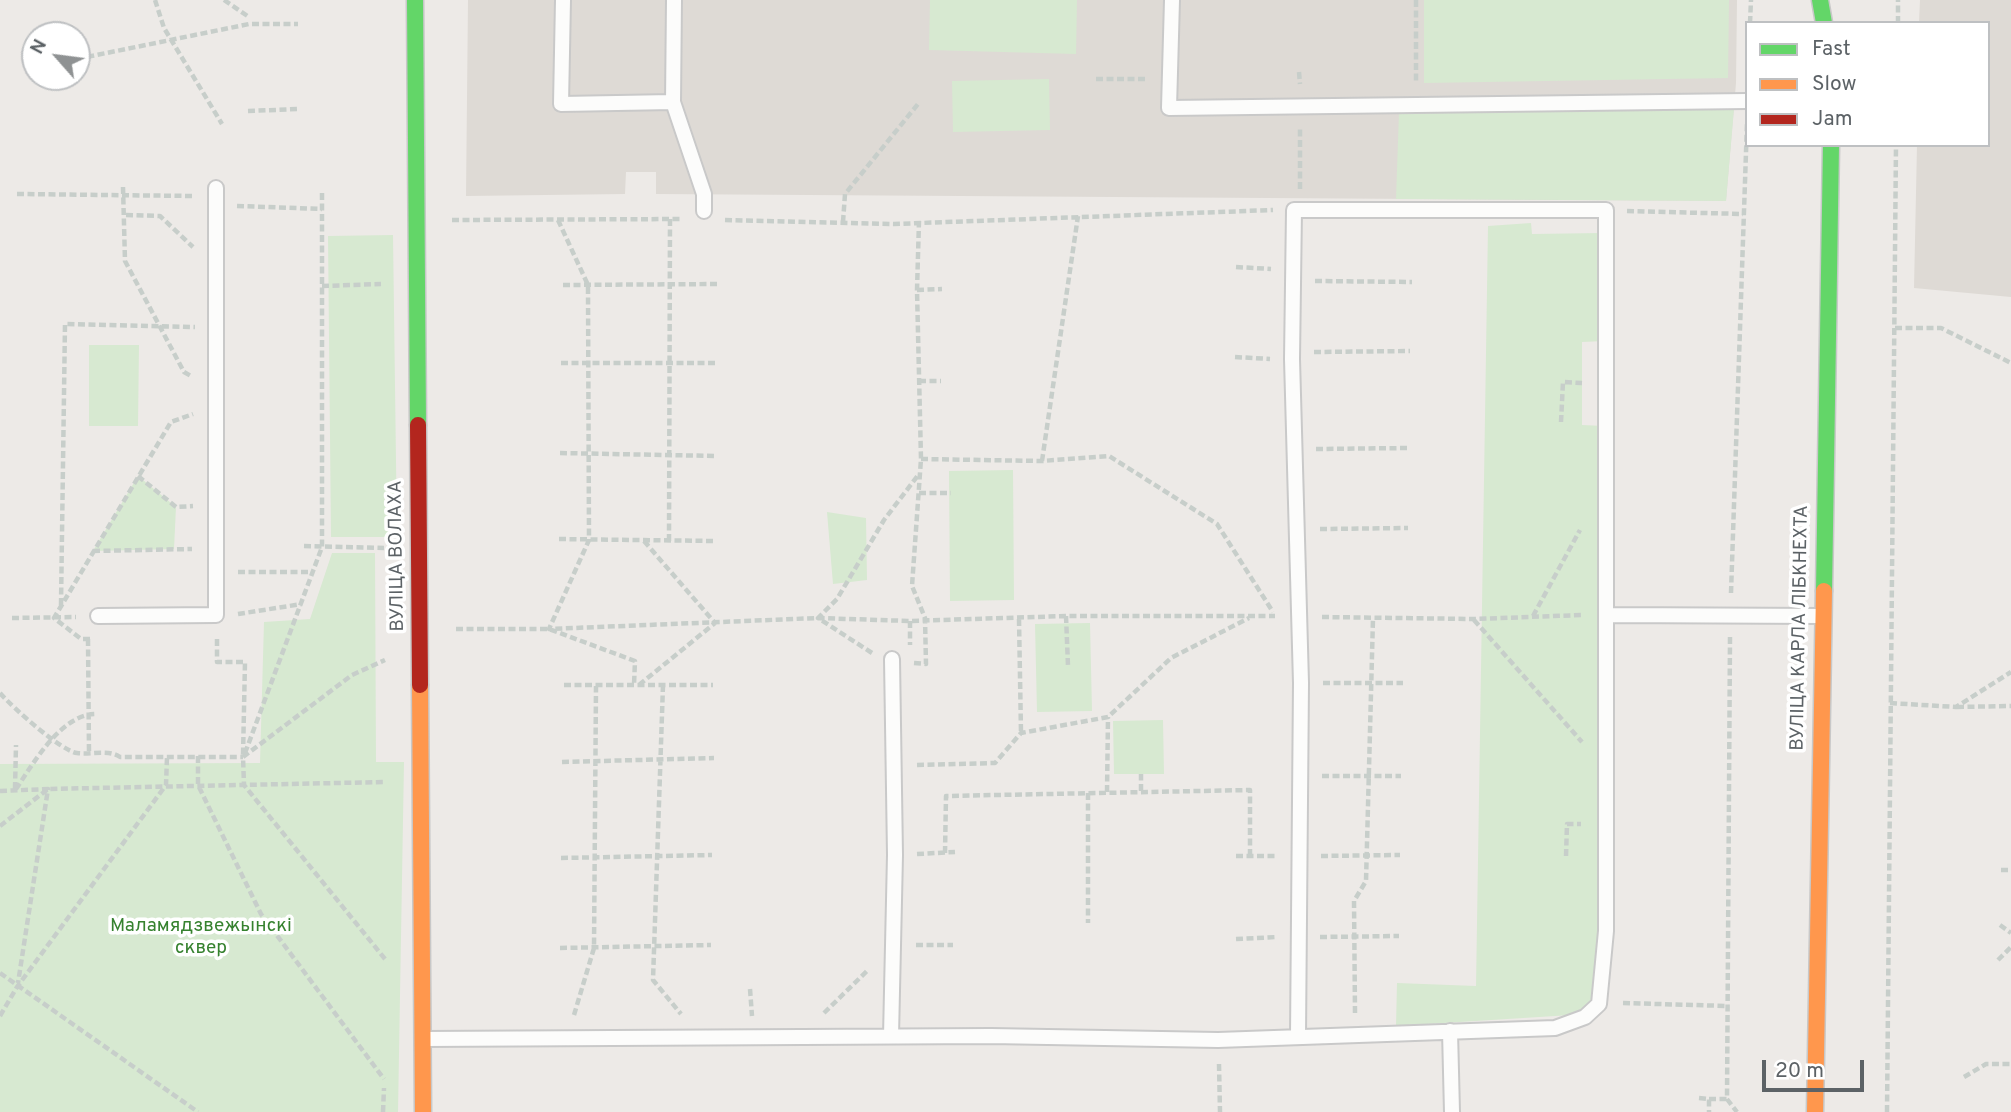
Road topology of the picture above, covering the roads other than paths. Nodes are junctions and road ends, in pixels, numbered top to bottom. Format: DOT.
graph roads {
  1 [pos="415,0"];
  2 [pos="563,0"];
  3 [pos="674,0"];
  4 [pos="1172,0"];
  5 [pos="1820,0"];
  6 [pos="1824,21"];
  7 [pos="1745,100"];
  8 [pos="673,102"];
  9 [pos="1831,147"];
  10 [pos="216,196"];
  11 [pos="704,211"];
  12 [pos="1608,615"];
  13 [pos="97,616"];
  14 [pos="1822,616"];
  15 [pos="892,659"];
  16 [pos="1450,1031"];
  17 [pos="1298,1035"];
  18 [pos="891,1036"];
  19 [pos="423,1039"];
  20 [pos="423,1112"];
  21 [pos="1452,1112"];
  22 [pos="1815,1112"];
  1 -- 19 [label="street, ВУЛІЦА ВОЛАХА"];
  2 -- 8 [label="lane"];
  3 -- 8 [label="lane"];
  4 -- 7 [label="lane"];
  5 -- 6 [label="street"];
  8 -- 11 [label="lane"];
  9 -- 14 [label="street, ВУЛІЦА КАРЛА ЛІБКНЕХТА"];
  10 -- 13 [label="lane"];
  12 -- 14 [label="lane"];
  12 -- 16 [label="lane"];
  12 -- 17 [label="lane"];
  14 -- 22 [label="street, ВУЛІЦА КАРЛА ЛІБКНЕХТА"];
  15 -- 18 [label="lane"];
  16 -- 17 [label="lane"];
  16 -- 21 [label="lane"];
  17 -- 18 [label="lane"];
  18 -- 19 [label="lane"];
  19 -- 20 [label="street, ВУЛІЦА ВОЛАХА"];
}
